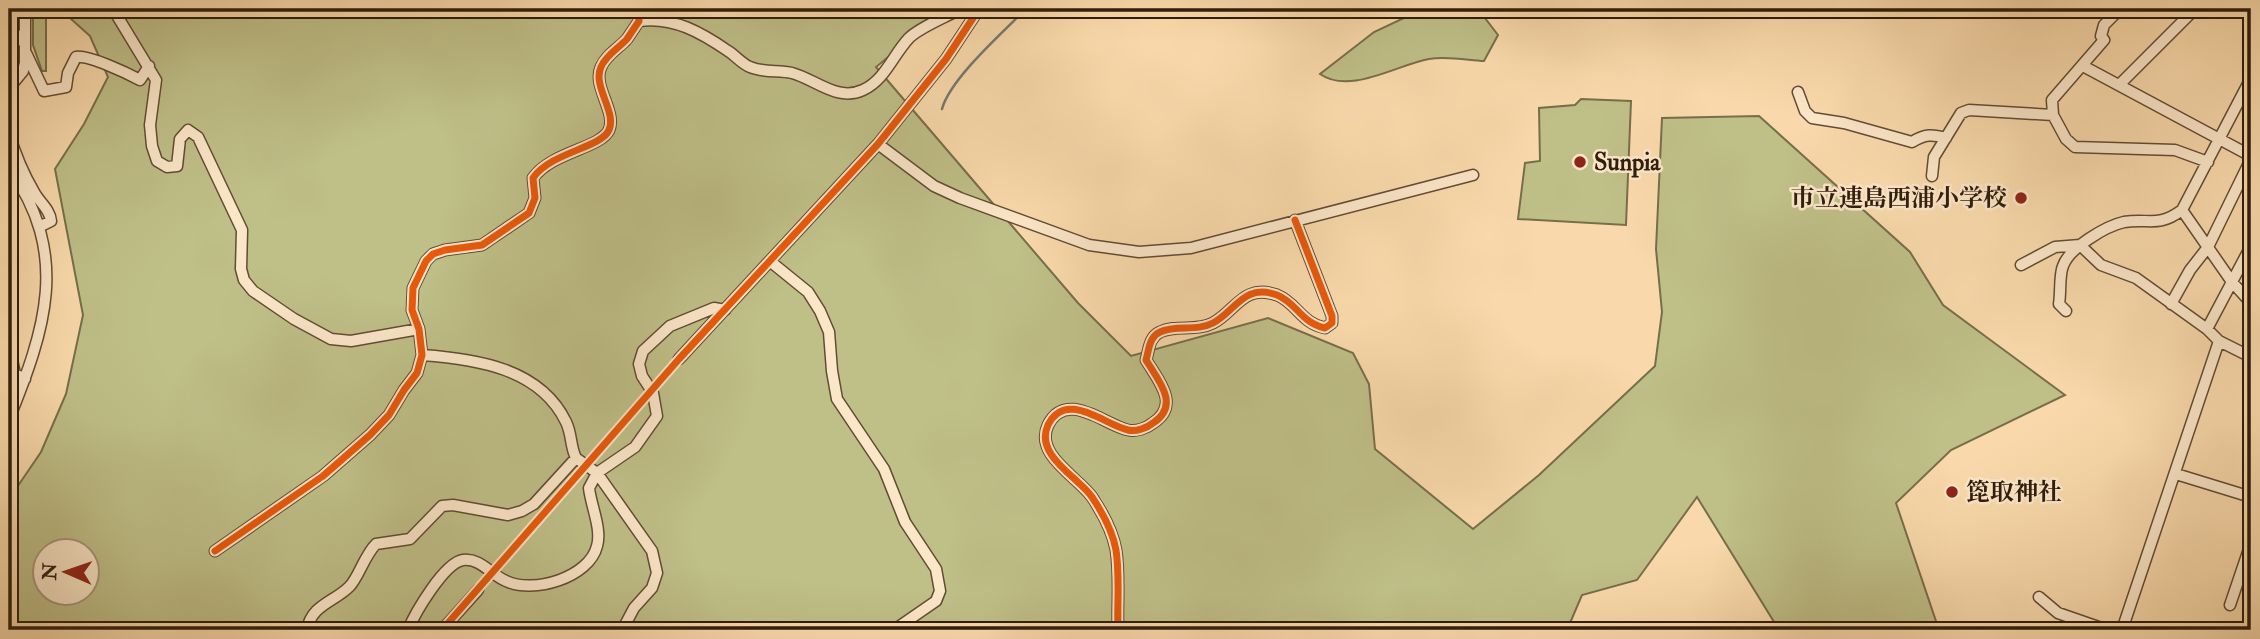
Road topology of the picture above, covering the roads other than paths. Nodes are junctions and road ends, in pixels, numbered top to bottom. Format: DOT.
graph roads {
  1 [pos="25,9"];
  2 [pos="113,9"];
  3 [pos="638,9"];
  4 [pos="960,9"];
  5 [pos="979,9"];
  6 [pos="2120,9"];
  7 [pos="2189,9"];
  8 [pos="639,21"];
  9 [pos="9,31"];
  10 [pos="25,49"];
  11 [pos="149,66"];
  12 [pos="2083,66"];
  13 [pos="2251,78"];
  14 [pos="2119,85"];
  15 [pos="9,88"];
  16 [pos="1798,92"];
  17 [pos="2053,115"];
  18 [pos="9,133"];
  19 [pos="1946,138"];
  20 [pos="2220,139"];
  21 [pos="878,144"];
  22 [pos="2251,157"];
  23 [pos="2208,162"];
  24 [pos="9,168"];
  25 [pos="1473,175"];
  26 [pos="1932,176"];
  27 [pos="2182,210"];
  28 [pos="1295,220"];
  29 [pos="39,227"];
  30 [pos="2080,245"];
  31 [pos="2251,246"];
  32 [pos="2208,247"];
  33 [pos="771,262"];
  34 [pos="2021,265"];
  35 [pos="2232,282"];
  36 [pos="2251,303"];
  37 [pos="2171,304"];
  38 [pos="726,310"];
  39 [pos="2066,311"];
  40 [pos="419,329"];
  41 [pos="2207,329"];
  42 [pos="2219,341"];
  43 [pos="9,346"];
  44 [pos="422,355"];
  45 [pos="2251,356"];
  46 [pos="679,359"];
  47 [pos="25,379"];
  48 [pos="9,419"];
  49 [pos="576,458"];
  50 [pos="597,473"];
  51 [pos="2176,474"];
  52 [pos="2251,497"];
  53 [pos="2251,543"];
  54 [pos="215,551"];
  55 [pos="478,590"];
  56 [pos="2039,597"];
  57 [pos="2230,605"];
  58 [pos="307,630"];
  59 [pos="408,630"];
  60 [pos="442,630"];
  61 [pos="627,630"];
  62 [pos="894,630"];
  63 [pos="1118,630"];
  64 [pos="2107,630"];
  65 [pos="2122,630"];
  1 -- 10 [label="street"];
  2 -- 11 [label="street"];
  3 -- 8 [label="street"];
  4 -- 8 [label="street"];
  5 -- 21 [label="street"];
  6 -- 12 [label="street"];
  7 -- 14 [label="street"];
  8 -- 40 [label="street"];
  9 -- 10 [label="street"];
  10 -- 11 [label="street"];
  10 -- 15 [label="street"];
  11 -- 40 [label="street"];
  12 -- 14 [label="street"];
  12 -- 17 [label="street"];
  13 -- 20 [label="street"];
  14 -- 20 [label="street"];
  16 -- 19 [label="street"];
  17 -- 19 [label="street"];
  17 -- 23 [label="street"];
  18 -- 29 [label="street"];
  19 -- 26 [label="street"];
  20 -- 22 [label="street"];
  20 -- 23 [label="street"];
  21 -- 28 [label="street"];
  21 -- 33 [label="street"];
  22 -- 32 [label="street"];
  23 -- 27 [label="street"];
  24 -- 29 [label="street"];
  25 -- 28 [label="street"];
  27 -- 30 [label="street"];
  27 -- 32 [label="street"];
  28 -- 63 [label="street"];
  29 -- 47 [label="street"];
  30 -- 34 [label="street"];
  30 -- 37 [label="street"];
  30 -- 39 [label="street"];
  31 -- 35 [label="street"];
  32 -- 35 [label="street"];
  32 -- 37 [label="street"];
  33 -- 38 [label="street"];
  33 -- 62 [label="street"];
  35 -- 36 [label="street"];
  35 -- 41 [label="street"];
  37 -- 41 [label="street"];
  38 -- 46 [label="street"];
  38 -- 50 [label="street"];
  40 -- 44 [label="street"];
  41 -- 42 [label="street"];
  42 -- 45 [label="street"];
  42 -- 51 [label="street"];
  43 -- 47 [label="street"];
  44 -- 49 [label="street"];
  44 -- 54 [label="street"];
  47 -- 48 [label="street"];
  49 -- 50 [label="street"];
  49 -- 58 [label="street"];
  50 -- 59 [label="street"];
  50 -- 61 [label="street"];
  51 -- 52 [label="street"];
  51 -- 65 [label="street"];
  53 -- 57 [label="street"];
  55 -- 60 [label="street"];
  56 -- 64 [label="street"];
}
